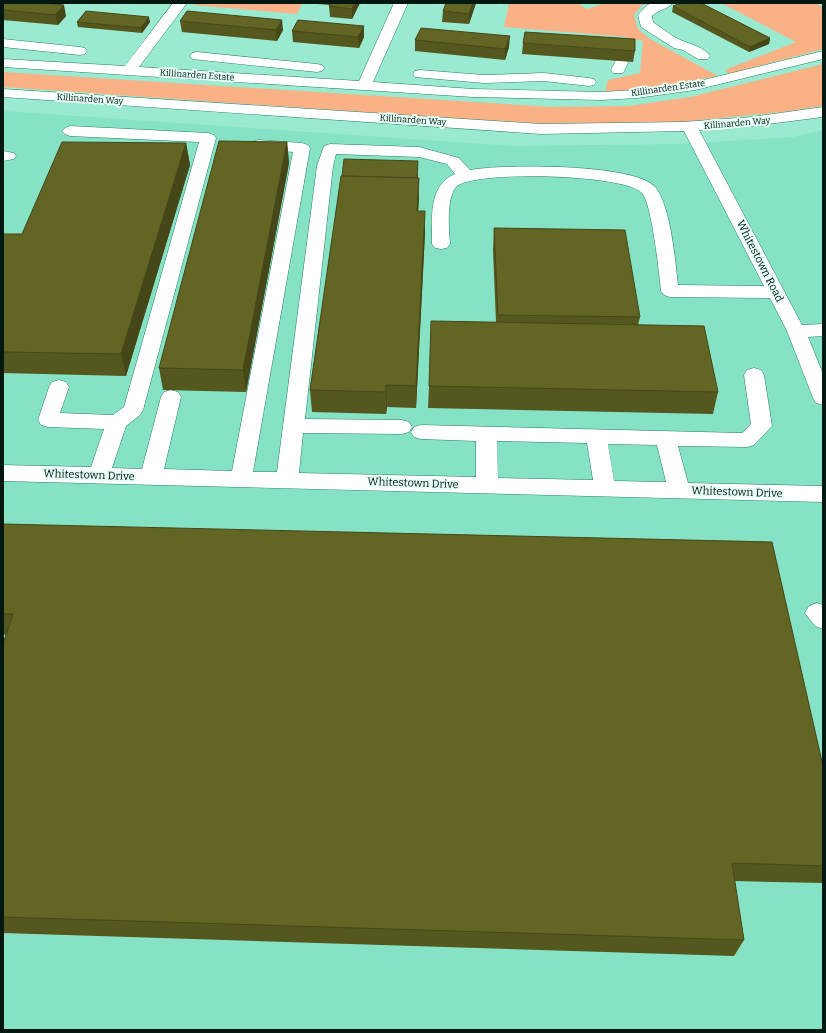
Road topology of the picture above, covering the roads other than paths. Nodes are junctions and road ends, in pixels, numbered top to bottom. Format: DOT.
graph roads {
  1 [pos="180,3"];
  2 [pos="401,3"];
  3 [pos="666,3"];
  4 [pos="3,43"];
  5 [pos="47,47"];
  6 [pos="80,51"];
  7 [pos="823,54"];
  8 [pos="197,56"];
  9 [pos="703,56"];
  10 [pos="3,63"];
  11 [pos="272,63"];
  12 [pos="32,65"];
  13 [pos="318,68"];
  14 [pos="130,70"];
  15 [pos="420,74"];
  16 [pos="511,78"];
  17 [pos="263,80"];
  18 [pos="589,82"];
  19 [pos="364,86"];
  20 [pos="3,93"];
  21 [pos="510,94"];
  22 [pos="823,112"];
  23 [pos="690,127"];
  24 [pos="70,131"];
  25 [pos="392,135"];
  26 [pos="239,144"];
  27 [pos="466,176"];
  28 [pos="441,244"];
  29 [pos="776,292"];
  30 [pos="823,330"];
  31 [pos="796,331"];
  32 [pos="754,375"];
  33 [pos="59,386"];
  34 [pos="171,397"];
  35 [pos="823,398"];
  36 [pos="117,422"];
  37 [pos="293,426"];
  38 [pos="486,434"];
  39 [pos="596,436"];
  40 [pos="666,438"];
  41 [pos="3,472"];
  42 [pos="99,475"];
  43 [pos="151,476"];
  44 [pos="241,479"];
  45 [pos="287,480"];
  46 [pos="487,485"];
  47 [pos="605,489"];
  48 [pos="679,491"];
  49 [pos="823,494"];
  1 -- 14 [label="street"];
  2 -- 19 [label="street"];
  3 -- 9 [label="street"];
  4 -- 5 [label="street"];
  5 -- 6 [label="street"];
  5 -- 12 [label="street"];
  7 -- 21 [label="street, Killinarden Estate"];
  8 -- 11 [label="street, Killinarden Estate"];
  10 -- 12 [label="street, Killinarden Estate"];
  11 -- 13 [label="street, Killinarden Estate"];
  11 -- 17 [label="street"];
  12 -- 14 [label="street, Killinarden Estate"];
  14 -- 17 [label="street, Killinarden Estate"];
  15 -- 16 [label="street"];
  16 -- 18 [label="street"];
  16 -- 21 [label="street"];
  17 -- 19 [label="street, Killinarden Estate"];
  19 -- 21 [label="street, Killinarden Estate"];
  20 -- 25 [label="street, Killinarden Way"];
  22 -- 23 [label="street, Killinarden Way"];
  23 -- 25 [label="street, Killinarden Way"];
  23 -- 29 [label="street, Whitestown Road"];
  24 -- 36 [label="street"];
  25 -- 27 [label="street"];
  25 -- 37 [label="street"];
  26 -- 44 [label="street"];
  27 -- 28 [label="street"];
  27 -- 29 [label="street"];
  29 -- 31 [label="street, Whitestown Road"];
  30 -- 31 [label="street"];
  31 -- 35 [label="street, Whitestown Road"];
  32 -- 40 [label="street"];
  33 -- 36 [label="street"];
  34 -- 43 [label="street"];
  36 -- 42 [label="street"];
  37 -- 38 [label="street"];
  37 -- 45 [label="street"];
  38 -- 39 [label="street"];
  38 -- 46 [label="street"];
  39 -- 40 [label="street"];
  39 -- 47 [label="street"];
  40 -- 48 [label="street"];
  41 -- 42 [label="street, Whitestown Drive"];
  42 -- 43 [label="street, Whitestown Drive"];
  43 -- 44 [label="street, Whitestown Drive"];
  44 -- 45 [label="street, Whitestown Drive"];
  45 -- 46 [label="street, Whitestown Drive"];
  46 -- 47 [label="street, Whitestown Drive"];
  47 -- 48 [label="street, Whitestown Drive"];
  48 -- 49 [label="street, Whitestown Drive"];
}
